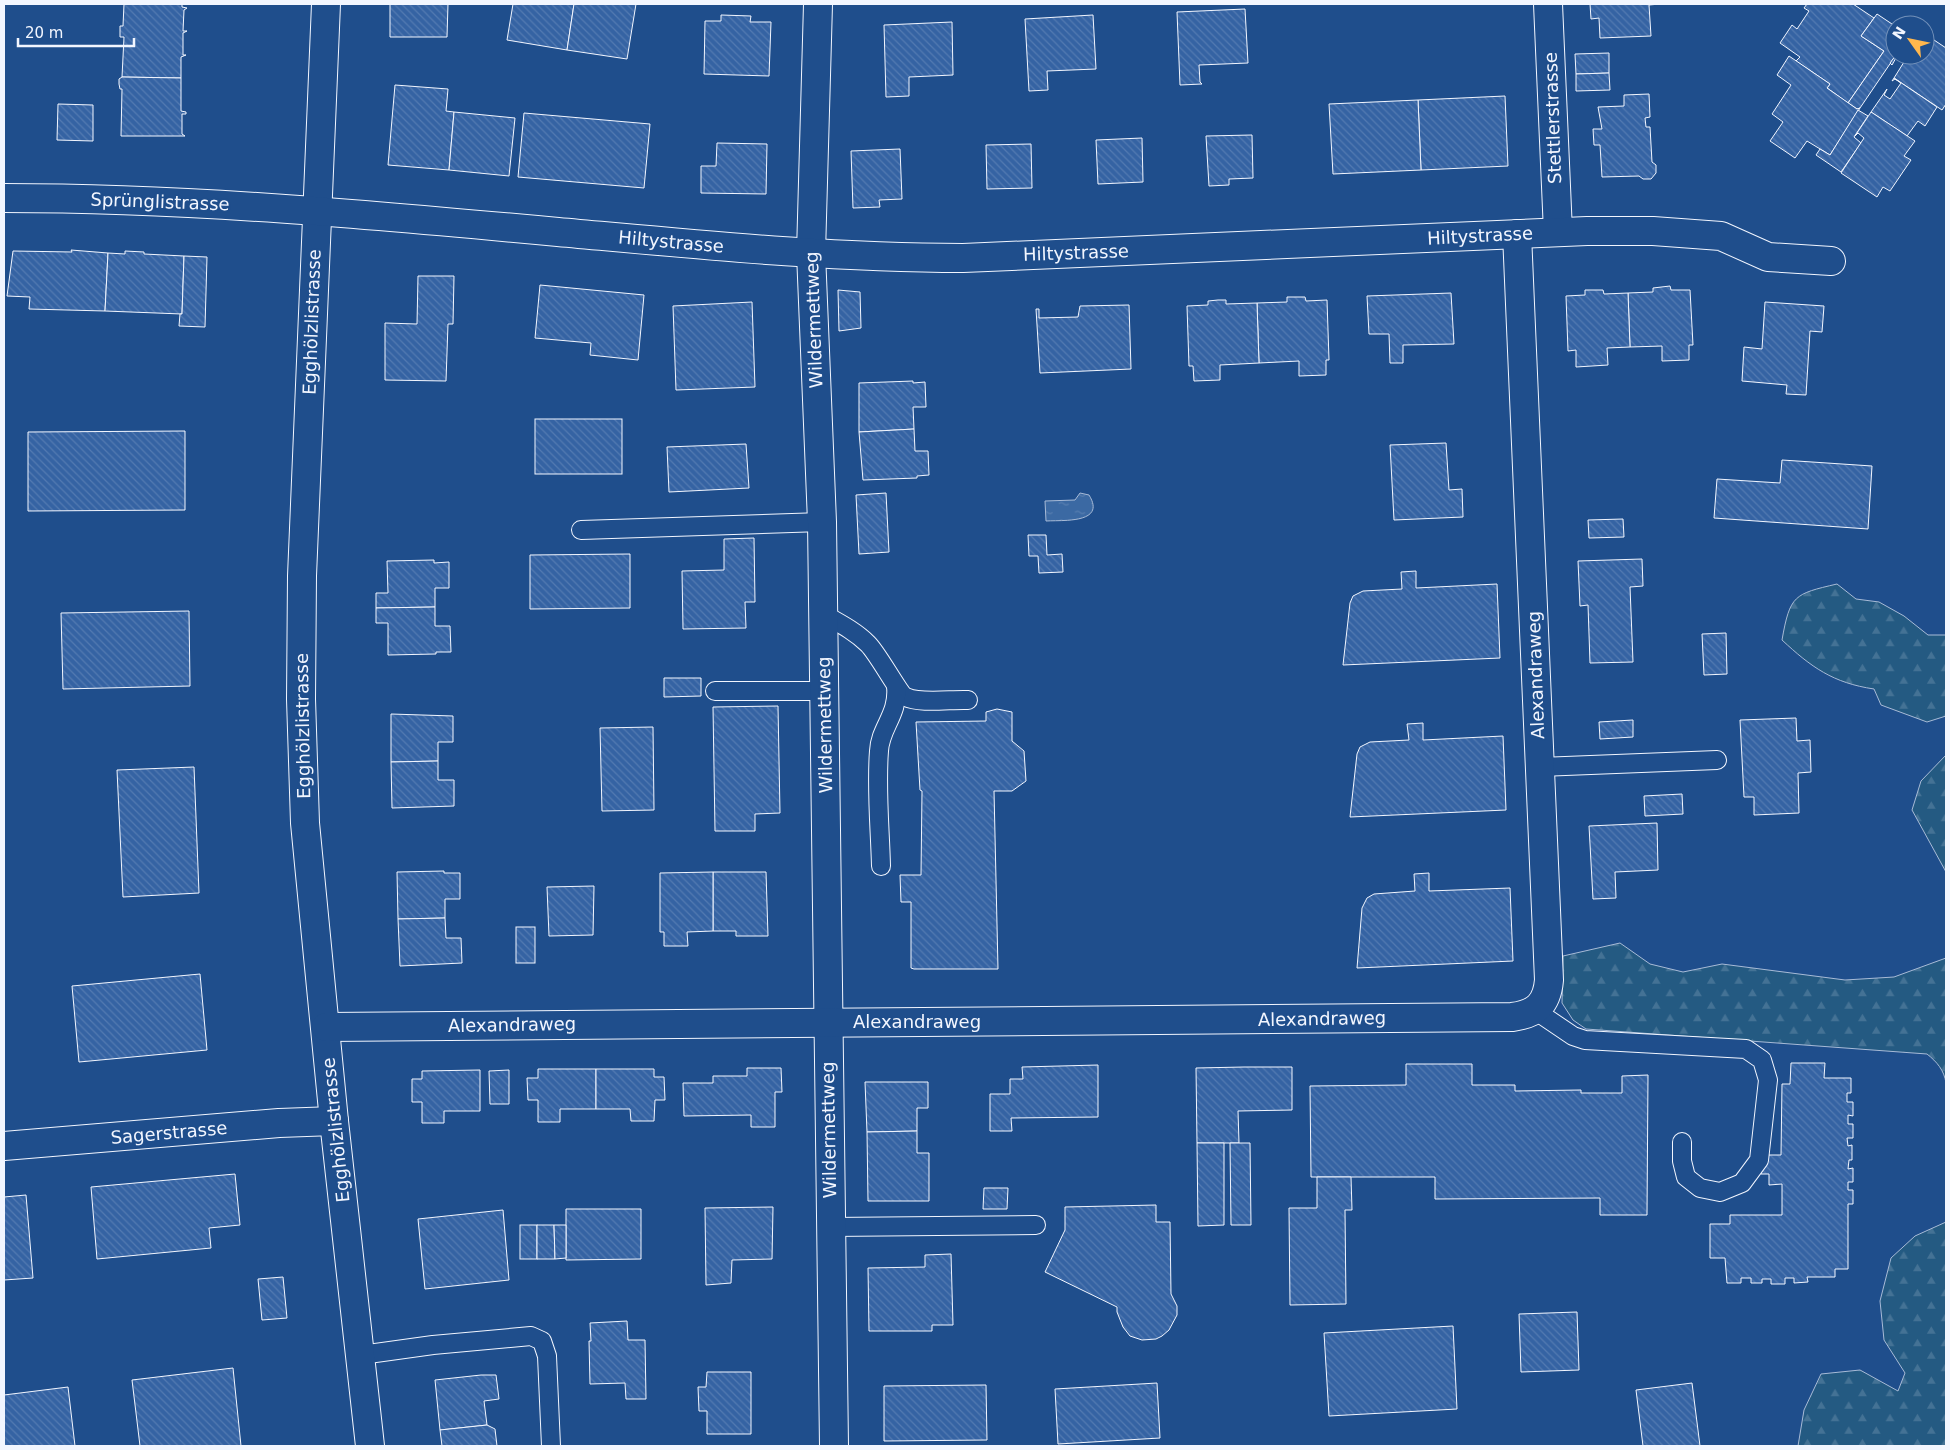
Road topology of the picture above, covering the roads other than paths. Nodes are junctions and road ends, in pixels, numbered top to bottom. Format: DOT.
graph roads {
  1 [pos="326,4"];
  2 [pos="818,4"];
  3 [pos="1548,4"];
  4 [pos="4,198"];
  5 [pos="317,211"];
  6 [pos="1558,232"];
  7 [pos="1517,234"];
  8 [pos="811,253"];
  9 [pos="1831,261"];
  10 [pos="822,522"];
  11 [pos="581,530"];
  12 [pos="823,614"];
  13 [pos="896,686"];
  14 [pos="824,691"];
  15 [pos="715,692"];
  16 [pos="968,700"];
  17 [pos="1717,760"];
  18 [pos="1540,768"];
  19 [pos="881,866"];
  20 [pos="1536,1011"];
  21 [pos="828,1022"];
  22 [pos="326,1027"];
  23 [pos="334,1121"];
  24 [pos="1682,1142"];
  25 [pos="4,1146"];
  26 [pos="1036,1225"];
  27 [pos="830,1227"];
  28 [pos="361,1355"];
  29 [pos="370,1446"];
  30 [pos="551,1446"];
  31 [pos="834,1446"];
  1 -- 5 [label="street, Egghölzlistrasse"];
  2 -- 8 [label="street, Wildermettweg"];
  3 -- 6 [label="street, Stettlerstrasse"];
  4 -- 5 [label="street, Sprünglistrasse"];
  5 -- 8 [label="street, Hiltystrasse"];
  5 -- 22 [label="street, Egghölzlistrasse"];
  6 -- 7 [label="street, Hiltystrasse"];
  6 -- 9 [label="street, Hiltystrasse"];
  7 -- 8 [label="street, Hiltystrasse"];
  7 -- 18 [label="street, Alexandraweg"];
  8 -- 10 [label="street, Wildermettweg"];
  10 -- 11 [label="lane"];
  10 -- 12 [label="street, Wildermettweg"];
  12 -- 13 [label="lane"];
  12 -- 14 [label="street, Wildermettweg"];
  13 -- 16 [label="lane"];
  13 -- 19 [label="lane"];
  14 -- 15 [label="lane"];
  14 -- 21 [label="street, Wildermettweg"];
  17 -- 18 [label="lane"];
  18 -- 20 [label="street, Alexandraweg"];
  20 -- 21 [label="street, Alexandraweg"];
  20 -- 24 [label="lane"];
  21 -- 22 [label="street, Alexandraweg"];
  21 -- 27 [label="street, Wildermettweg"];
  22 -- 23 [label="street, Egghölzlistrasse"];
  23 -- 25 [label="street, Sagerstrasse"];
  23 -- 28 [label="street, Egghölzlistrasse"];
  26 -- 27 [label="lane"];
  27 -- 31 [label="street, Wildermettweg"];
  28 -- 29 [label="street, Egghölzlistrasse"];
  28 -- 30 [label="lane"];
}
